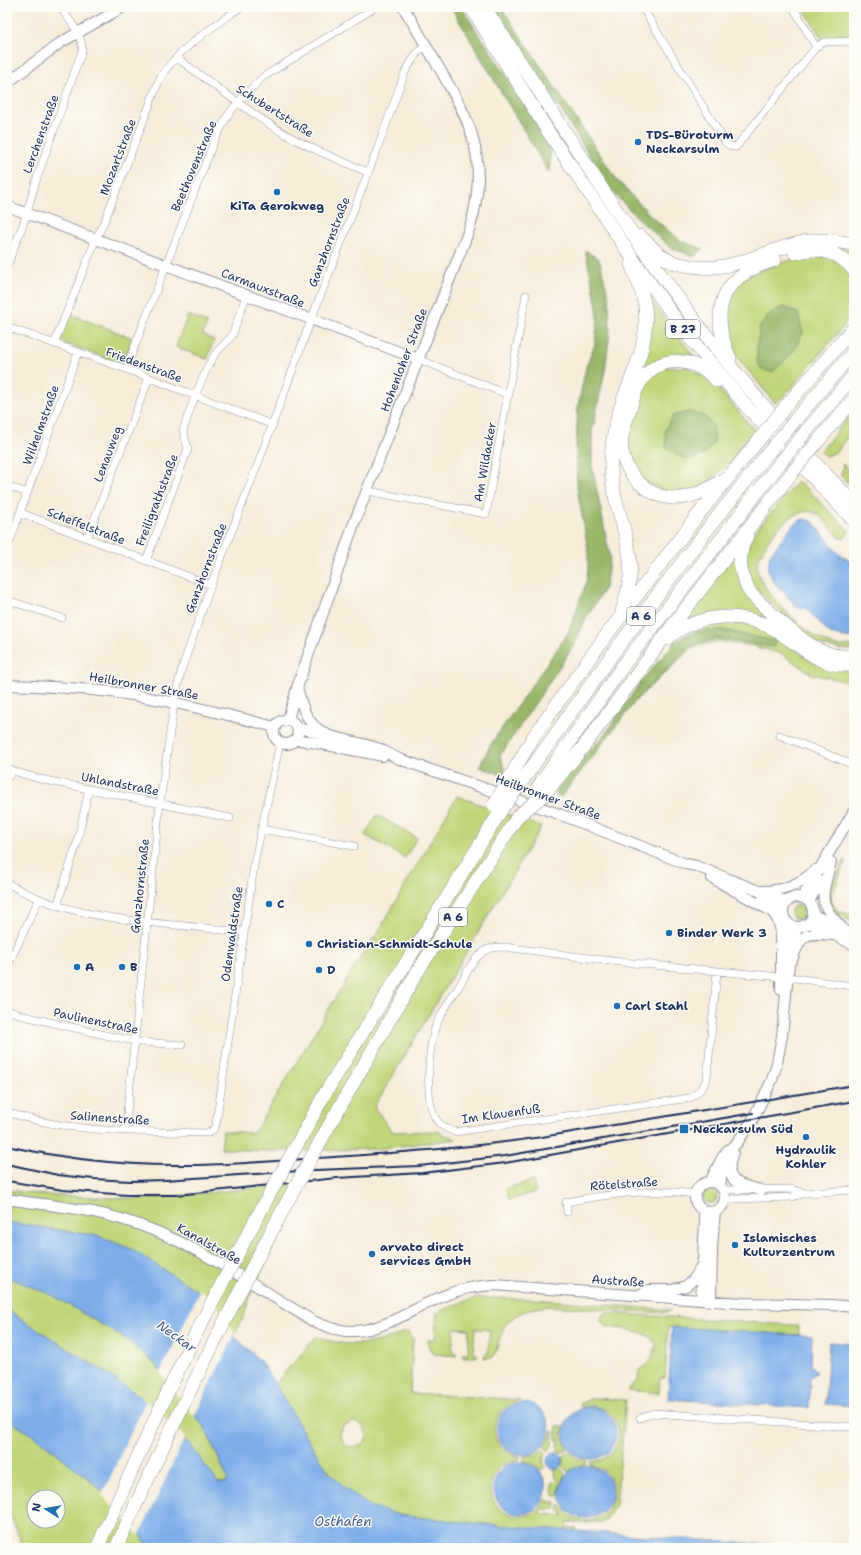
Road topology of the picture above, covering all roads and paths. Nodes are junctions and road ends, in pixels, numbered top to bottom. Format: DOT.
graph roads {
  1 [pos="60,7"];
  2 [pos="123,7"];
  3 [pos="241,7"];
  4 [pos="403,7"];
  5 [pos="470,7"];
  6 [pos="484,7"];
  7 [pos="642,7"];
  8 [pos="792,7"];
  9 [pos="372,8"];
  10 [pos="77,32"];
  11 [pos="854,41"];
  12 [pos="426,45"];
  13 [pos="816,47"];
  14 [pos="177,58"];
  15 [pos="7,83"];
  16 [pos="238,102"];
  17 [pos="368,172"];
  18 [pos="7,206"];
  19 [pos="26,214"];
  20 [pos="626,226"];
  21 [pos="96,239"];
  22 [pos="854,244"];
  23 [pos="625,247"];
  24 [pos="7,266"];
  25 [pos="166,266"];
  26 [pos="854,271"];
  27 [pos="526,295"];
  28 [pos="246,296"];
  29 [pos="854,319"];
  30 [pos="311,320"];
  31 [pos="7,327"];
  32 [pos="854,327"];
  33 [pos="843,339"];
  34 [pos="54,344"];
  35 [pos="854,351"];
  36 [pos="78,352"];
  37 [pos="418,360"];
  38 [pos="126,370"];
  39 [pos="854,375"];
  40 [pos="738,376"];
  41 [pos="149,378"];
  42 [pos="509,395"];
  43 [pos="195,396"];
  44 [pos="854,399"];
  45 [pos="747,407"];
  46 [pos="272,425"];
  47 [pos="732,473"];
  48 [pos="7,486"];
  49 [pos="368,491"];
  50 [pos="28,493"];
  51 [pos="854,502"];
  52 [pos="21,513"];
  53 [pos="755,520"];
  54 [pos="854,521"];
  55 [pos="87,538"];
  56 [pos="7,549"];
  57 [pos="146,561"];
  58 [pos="211,585"];
  59 [pos="7,600"];
  60 [pos="620,617"];
  61 [pos="62,618"];
  62 [pos="653,652"];
  63 [pos="854,655"];
  64 [pos="854,665"];
  65 [pos="7,685"];
  66 [pos="297,687"];
  67 [pos="174,703"];
  68 [pos="288,719"];
  69 [pos="275,727"];
  70 [pos="298,728"];
  71 [pos="779,735"];
  72 [pos="330,736"];
  73 [pos="296,739"];
  74 [pos="280,743"];
  75 [pos="398,759"];
  76 [pos="854,765"];
  77 [pos="10,769"];
  78 [pos="7,778"];
  79 [pos="514,781"];
  80 [pos="89,789"];
  81 [pos="541,792"];
  82 [pos="160,803"];
  83 [pos="854,811"];
  84 [pos="230,818"];
  85 [pos="854,818"];
  86 [pos="261,829"];
  87 [pos="354,846"];
  88 [pos="829,857"];
  89 [pos="686,864"];
  90 [pos="711,878"];
  91 [pos="7,883"];
  92 [pos="757,890"];
  93 [pos="39,899"];
  94 [pos="806,900"];
  95 [pos="57,906"];
  96 [pos="786,906"];
  97 [pos="811,918"];
  98 [pos="148,922"];
  99 [pos="788,923"];
  100 [pos="798,927"];
  101 [pos="243,932"];
  102 [pos="835,935"];
  103 [pos="851,935"];
  104 [pos="854,944"];
  105 [pos="781,953"];
  106 [pos="7,967"];
  107 [pos="717,972"];
  108 [pos="786,975"];
  109 [pos="852,986"];
  110 [pos="7,1010"];
  111 [pos="134,1041"];
  112 [pos="182,1045"];
  113 [pos="7,1112"];
  114 [pos="213,1130"];
  115 [pos="125,1131"];
  116 [pos="735,1148"];
  117 [pos="718,1186"];
  118 [pos="761,1190"];
  119 [pos="854,1190"];
  120 [pos="806,1193"];
  121 [pos="695,1194"];
  122 [pos="7,1199"];
  123 [pos="724,1202"];
  124 [pos="703,1210"];
  125 [pos="715,1211"];
  126 [pos="567,1212"];
  127 [pos="703,1261"];
  128 [pos="637,1296"];
  129 [pos="706,1301"];
  130 [pos="854,1307"];
  131 [pos="388,1323"];
  132 [pos="640,1418"];
  133 [pos="854,1427"];
  134 [pos="98,1548"];
  135 [pos="116,1548"];
  1 -- 10 [label="street"];
  2 -- 10 [label="main road"];
  3 -- 14 [label="street, Mozartstraße"];
  4 -- 12 [label="main road, Hohenloher Straße"];
  5 -- 23 [label="highway, B 27"];
  6 -- 20 [label="highway, B 27"];
  7 -- 13 [label="street"];
  8 -- 13 [label="street"];
  9 -- 16 [label="street, Beethovenstraße"];
  10 -- 15 [label="main road"];
  10 -- 19 [label="street, Lerchenstraße"];
  11 -- 13 [label="street"];
  12 -- 17 [label="street, Ganzhornstraße"];
  12 -- 37 [label="main road, Hohenloher Straße"];
  14 -- 16 [label="street, Schubertstraße"];
  14 -- 21 [label="street, Mozartstraße"];
  16 -- 17 [label="street, Schubertstraße"];
  16 -- 25 [label="street, Beethovenstraße"];
  17 -- 30 [label="street, Ganzhornstraße"];
  18 -- 19 [label="main road, Carmauxstraße"];
  19 -- 21 [label="main road, Carmauxstraße"];
  19 -- 24 [label="street, Lerchenstraße"];
  20 -- 22 [label="highway"];
  20 -- 40 [label="highway, B 27"];
  21 -- 25 [label="main road, Carmauxstraße"];
  21 -- 34 [label="street, Mozartstraße"];
  23 -- 45 [label="highway, B 27"];
  23 -- 60 [label="highway"];
  25 -- 28 [label="main road, Carmauxstraße"];
  25 -- 38 [label="street, Beethovenstraße"];
  26 -- 40 [label="highway"];
  27 -- 42 [label="street, Am Wildacker"];
  28 -- 30 [label="main road, Carmauxstraße"];
  28 -- 43 [label="street, Freiligrathstraße"];
  29 -- 33 [label="highway"];
  30 -- 37 [label="main road, Carmauxstraße"];
  30 -- 46 [label="street, Ganzhornstraße"];
  31 -- 34 [label="street, Friedenstraße"];
  32 -- 33 [label="highway"];
  33 -- 47 [label="highway, bridge"];
  34 -- 36 [label="street, Friedenstraße"];
  35 -- 79 [label="highway, A 6, bridge"];
  36 -- 38 [label="street, Friedenstraße"];
  36 -- 50 [label="street, Wilhelmstraße"];
  37 -- 42 [label="street, Carmauxstraße"];
  37 -- 49 [label="main road, Hohenloher Straße"];
  38 -- 41 [label="street, Friedenstraße"];
  39 -- 81 [label="highway, A 6, bridge"];
  40 -- 51 [label="highway, B 27"];
  41 -- 43 [label="street, Friedenstraße"];
  41 -- 55 [label="street, Lenauweg"];
  42 -- 49 [label="street, Am Wildacker"];
  43 -- 46 [label="street, Friedenstraße"];
  43 -- 57 [label="street, Freiligrathstraße"];
  44 -- 53 [label="highway, bridge"];
  45 -- 47 [label="highway"];
  45 -- 54 [label="highway, B 27"];
  46 -- 58 [label="street, Ganzhornstraße"];
  47 -- 60 [label="highway"];
  48 -- 50 [label="street"];
  49 -- 66 [label="main road, Hohenloher Straße"];
  50 -- 52 [label="street, Wilhelmstraße"];
  52 -- 55 [label="street, Scheffelstraße"];
  52 -- 56 [label="street, Wilhelmstraße"];
  53 -- 62 [label="highway"];
  53 -- 63 [label="highway"];
  55 -- 57 [label="street, Scheffelstraße"];
  57 -- 58 [label="street, Scheffelstraße"];
  58 -- 67 [label="street, Ganzhornstraße"];
  59 -- 61 [label="street"];
  60 -- 79 [label="highway"];
  62 -- 64 [label="highway"];
  62 -- 81 [label="highway"];
  65 -- 67 [label="main road, Heilbronner Straße"];
  66 -- 68 [label="main road, Hohenloher Straße"];
  66 -- 72 [label="main road"];
  67 -- 69 [label="main road, Heilbronner Straße"];
  67 -- 82 [label="street, Ganzhornstraße"];
  68 -- 69 [label="main road"];
  68 -- 70 [label="main road"];
  69 -- 74 [label="main road"];
  70 -- 72 [label="main road, Heilbronner Straße"];
  70 -- 73 [label="main road"];
  71 -- 76 [label="street"];
  72 -- 75 [label="main road, Heilbronner Straße"];
  73 -- 74 [label="main road"];
  73 -- 75 [label="main road, Heilbronner Straße"];
  74 -- 86 [label="street, Odenwaldstraße"];
  75 -- 89 [label="main road, Heilbronner Straße"];
  77 -- 78 [label="street"];
  77 -- 80 [label="street, Uhlandstraße"];
  79 -- 134 [label="highway, A 6, bridge"];
  80 -- 82 [label="street, Uhlandstraße"];
  80 -- 95 [label="street"];
  81 -- 135 [label="highway, A 6, bridge"];
  82 -- 84 [label="street, Uhlandstraße"];
  82 -- 98 [label="street, Ganzhornstraße"];
  83 -- 88 [label="main road"];
  85 -- 88 [label="main road"];
  86 -- 87 [label="street"];
  86 -- 101 [label="street, Odenwaldstraße"];
  88 -- 92 [label="main road"];
  88 -- 94 [label="main road"];
  88 -- 103 [label="main road"];
  89 -- 90 [label="main road, Heilbronner Straße"];
  89 -- 92 [label="main road, Heilbronner Straße"];
  90 -- 96 [label="main road, Heilbronner Straße"];
  90 -- 105 [label="main road"];
  91 -- 93 [label="street"];
  92 -- 96 [label="main road, Heilbronner Straße"];
  93 -- 95 [label="street"];
  93 -- 106 [label="street"];
  94 -- 96 [label="main road"];
  94 -- 97 [label="main road"];
  95 -- 98 [label="street"];
  96 -- 99 [label="main road"];
  97 -- 100 [label="main road"];
  97 -- 102 [label="main road"];
  97 -- 103 [label="main road"];
  98 -- 101 [label="street"];
  98 -- 111 [label="street, Ganzhornstraße"];
  99 -- 100 [label="main road"];
  99 -- 105 [label="main road"];
  100 -- 108 [label="main road"];
  101 -- 114 [label="street, Odenwaldstraße"];
  102 -- 104 [label="main road"];
  102 -- 108 [label="main road"];
  105 -- 108 [label="main road"];
  107 -- 107 [label="street, Im Klauenfuß"];
  107 -- 108 [label="street, Im Klauenfuß"];
  108 -- 109 [label="street, Im Klauenfuß"];
  108 -- 116 [label="main road"];
  110 -- 111 [label="street, Paulinenstraße"];
  111 -- 112 [label="street, Paulinenstraße"];
  111 -- 115 [label="street, Ganzhornstraße"];
  113 -- 115 [label="street, Salinenstraße"];
  114 -- 115 [label="street, Salinenstraße"];
  116 -- 117 [label="main road"];
  116 -- 118 [label="main road"];
  117 -- 118 [label="street"];
  117 -- 121 [label="main road"];
  117 -- 123 [label="main road"];
  118 -- 120 [label="street"];
  119 -- 120 [label="street"];
  120 -- 123 [label="street"];
  121 -- 124 [label="main road"];
  121 -- 126 [label="street, Rötelstraße"];
  122 -- 131 [label="main road, Kanalstraße"];
  123 -- 125 [label="main road"];
  124 -- 125 [label="main road"];
  124 -- 127 [label="main road"];
  125 -- 129 [label="main road"];
  127 -- 128 [label="main road"];
  127 -- 129 [label="main road"];
  128 -- 129 [label="main road, Austraße"];
  128 -- 131 [label="main road, Austraße"];
  129 -- 130 [label="main road, Austraße"];
  132 -- 133 [label="street"];
}
